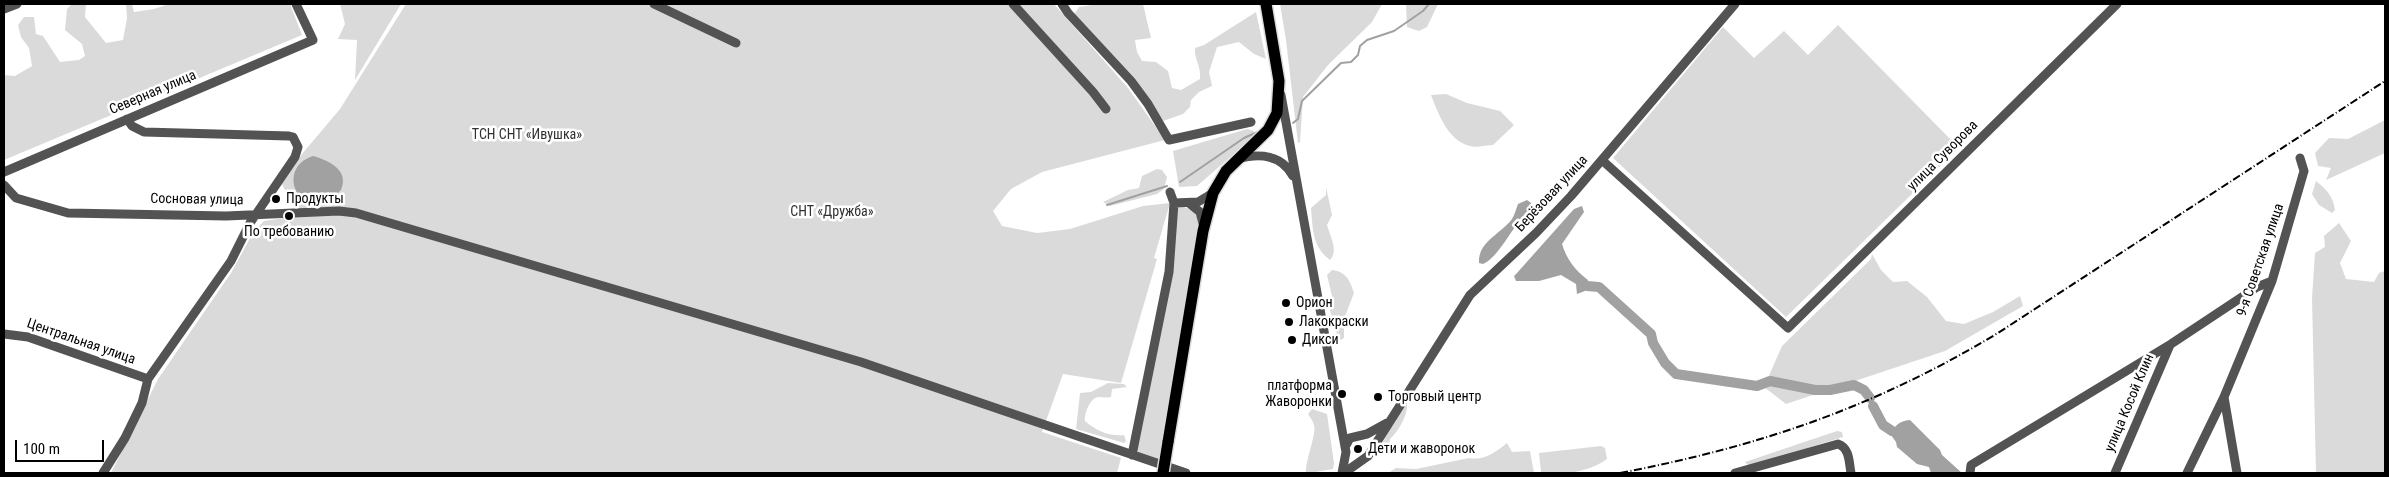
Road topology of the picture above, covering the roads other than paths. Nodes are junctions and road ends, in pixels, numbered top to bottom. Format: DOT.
graph roads {
  1 [pos="17,4"];
  2 [pos="296,4"];
  3 [pos="654,4"];
  4 [pos="1013,4"];
  5 [pos="1062,4"];
  6 [pos="1266,4"];
  7 [pos="1735,4"];
  8 [pos="2117,4"];
  9 [pos="4,9"];
  10 [pos="736,43"];
  11 [pos="1279,81"];
  12 [pos="1106,109"];
  13 [pos="127,119"];
  14 [pos="1251,122"];
  15 [pos="2300,158"];
  16 [pos="1237,159"];
  17 [pos="1603,160"];
  18 [pos="4,172"];
  19 [pos="1297,183"];
  20 [pos="4,186"];
  21 [pos="1170,192"];
  22 [pos="1213,193"];
  23 [pos="1174,203"];
  24 [pos="1189,203"];
  25 [pos="258,213"];
  26 [pos="1204,228"];
  27 [pos="2272,281"];
  28 [pos="1788,328"];
  29 [pos="4,334"];
  30 [pos="2171,344"];
  31 [pos="148,379"];
  32 [pos="2224,397"];
  33 [pos="1337,404"];
  34 [pos="1390,421"];
  35 [pos="1358,436"];
  36 [pos="1346,452"];
  37 [pos="1370,453"];
  38 [pos="1132,455"];
  39 [pos="1361,460"];
  40 [pos="103,473"];
  41 [pos="1163,473"];
  42 [pos="1186,473"];
  43 [pos="1343,473"];
  44 [pos="1736,473"];
  45 [pos="1851,473"];
  46 [pos="1970,473"];
  47 [pos="2115,473"];
  48 [pos="2187,473"];
  49 [pos="2237,473"];
  1 -- 9 [label="street"];
  2 -- 13 [label="street, Северная улица"];
  3 -- 10 [label="street"];
  4 -- 12 [label="street"];
  5 -- 14 [label="street"];
  6 -- 11 [label="main road"];
  7 -- 17 [label="street"];
  8 -- 28 [label="street, улица Суворова"];
  11 -- 16 [label="main road"];
  11 -- 19 [label="street"];
  13 -- 18 [label="street, Северная улица"];
  13 -- 25 [label="street, Сосновая улица"];
  15 -- 27 [label="street, 9-я Советская улица"];
  16 -- 19 [label="street"];
  16 -- 22 [label="main road"];
  17 -- 28 [label="street, Берёзовая улица"];
  17 -- 34 [label="street, Берёзовая улица"];
  19 -- 33 [label="street"];
  20 -- 25 [label="street, Сосновая улица"];
  21 -- 23 [label="street"];
  22 -- 24 [label="street"];
  22 -- 26 [label="main road"];
  23 -- 24 [label="street"];
  23 -- 38 [label="street"];
  24 -- 26 [label="street"];
  25 -- 31 [label="street"];
  25 -- 38 [label="street"];
  26 -- 41 [label="main road, bridge"];
  27 -- 30 [label="street"];
  27 -- 32 [label="street, 9-я Советская улица"];
  29 -- 31 [label="street, Центральная улица"];
  30 -- 46 [label="street"];
  30 -- 47 [label="street, улица Косой Клин"];
  31 -- 40 [label="street"];
  32 -- 48 [label="street, 9-я Советская улица"];
  32 -- 49 [label="street"];
  33 -- 35 [label="street"];
  33 -- 36 [label="street"];
  34 -- 35 [label="street"];
  34 -- 37 [label="street, Берёзовая улица"];
  35 -- 36 [label="street"];
  35 -- 37 [label="street"];
  36 -- 39 [label="street"];
  36 -- 43 [label="street"];
  37 -- 39 [label="street"];
  38 -- 42 [label="street"];
  39 -- 43 [label="street"];
  44 -- 45 [label="street"];
}
